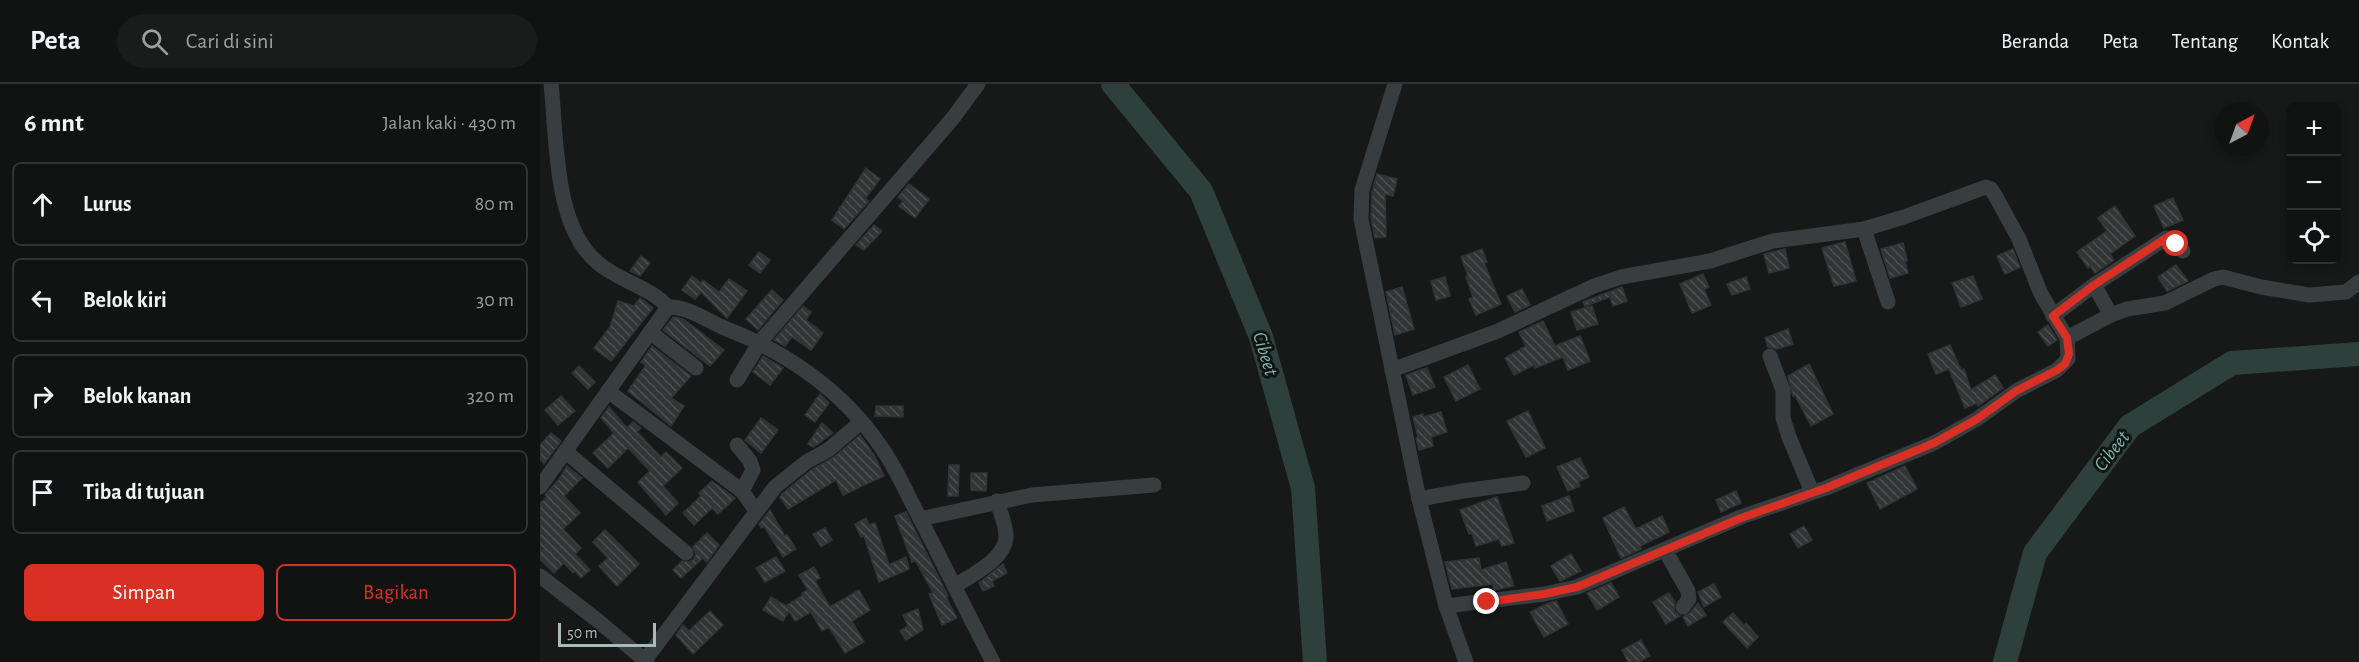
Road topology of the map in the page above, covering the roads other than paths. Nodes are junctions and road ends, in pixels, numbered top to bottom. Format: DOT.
graph roads {
  1 [pos="551,84"];
  2 [pos="978,84"];
  3 [pos="1395,84"];
  4 [pos="1864,229"];
  5 [pos="2183,251"];
  6 [pos="2359,282"];
  7 [pos="2094,285"];
  8 [pos="1888,302"];
  9 [pos="668,308"];
  10 [pos="2111,315"];
  11 [pos="2053,316"];
  12 [pos="650,332"];
  13 [pos="2067,338"];
  14 [pos="760,342"];
  15 [pos="1770,356"];
  16 [pos="696,368"];
  17 [pos="1392,370"];
  18 [pos="737,380"];
  19 [pos="608,391"];
  20 [pos="861,422"];
  21 [pos="737,445"];
  22 [pos="565,451"];
  23 [pos="1523,483"];
  24 [pos="1154,485"];
  25 [pos="540,487"];
  26 [pos="742,491"];
  27 [pos="1812,492"];
  28 [pos="1419,499"];
  29 [pos="997,501"];
  30 [pos="756,511"];
  31 [pos="920,519"];
  32 [pos="1665,550"];
  33 [pos="686,553"];
  34 [pos="540,576"];
  35 [pos="955,586"];
  36 [pos="1446,606"];
  37 [pos="1683,607"];
  38 [pos="646,661"];
  39 [pos="993,662"];
  40 [pos="1466,662"];
  1 -- 9 [label="street"];
  2 -- 14 [label="street"];
  3 -- 17 [label="street"];
  4 -- 8 [label="street"];
  4 -- 11 [label="street"];
  4 -- 17 [label="street"];
  5 -- 7 [label="street"];
  6 -- 10 [label="street"];
  7 -- 10 [label="street"];
  7 -- 11 [label="street"];
  9 -- 12 [label="street"];
  9 -- 14 [label="street"];
  10 -- 13 [label="street"];
  11 -- 13 [label="street"];
  12 -- 16 [label="street"];
  12 -- 19 [label="street"];
  13 -- 27 [label="street"];
  14 -- 18 [label="street"];
  14 -- 20 [label="street"];
  15 -- 27 [label="street"];
  17 -- 28 [label="street"];
  19 -- 22 [label="street"];
  19 -- 26 [label="street"];
  20 -- 30 [label="street"];
  20 -- 31 [label="street"];
  21 -- 26 [label="street"];
  22 -- 25 [label="street"];
  22 -- 33 [label="street"];
  23 -- 28 [label="street"];
  24 -- 29 [label="street"];
  26 -- 30 [label="street"];
  27 -- 32 [label="street"];
  28 -- 36 [label="street"];
  29 -- 31 [label="street"];
  29 -- 35 [label="street"];
  30 -- 38 [label="street"];
  31 -- 35 [label="street"];
  32 -- 36 [label="street"];
  32 -- 37 [label="street"];
  34 -- 38 [label="street"];
  35 -- 39 [label="street"];
  36 -- 40 [label="street"];
}
